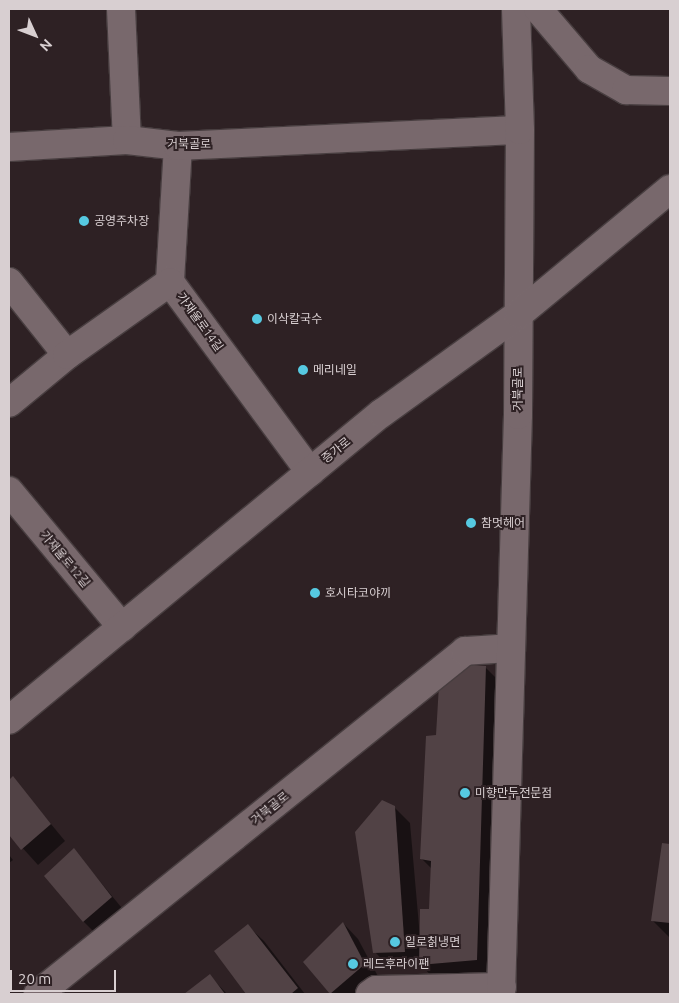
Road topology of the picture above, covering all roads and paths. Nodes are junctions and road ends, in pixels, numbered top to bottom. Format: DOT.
graph roads {
  1 [pos="121,9"];
  2 [pos="516,9"];
  3 [pos="538,9"];
  4 [pos="670,91"];
  5 [pos="520,130"];
  6 [pos="127,140"];
  7 [pos="178,146"];
  8 [pos="9,147"];
  9 [pos="670,189"];
  10 [pos="9,282"];
  11 [pos="170,282"];
  12 [pos="519,314"];
  13 [pos="68,355"];
  14 [pos="9,403"];
  15 [pos="310,472"];
  16 [pos="9,491"];
  17 [pos="122,627"];
  18 [pos="511,648"];
  19 [pos="9,720"];
  20 [pos="502,991"];
  21 [pos="38,994"];
  22 [pos="370,994"];
  1 -- 6 [label="street"];
  2 -- 5 [label="street, 거북골로"];
  3 -- 4 [label="street"];
  5 -- 7 [label="street, 거북골로"];
  5 -- 12 [label="street, 거북골로"];
  6 -- 7 [label="street, 거북골로"];
  6 -- 8 [label="street, 거북골로"];
  7 -- 11 [label="street, 가재울로14길"];
  9 -- 12 [label="street, 증가로"];
  10 -- 13 [label="street"];
  11 -- 13 [label="street"];
  11 -- 15 [label="street, 가재울로14길"];
  12 -- 15 [label="street, 증가로"];
  12 -- 18 [label="street, 거북골로"];
  13 -- 14 [label="street"];
  15 -- 17 [label="street, 증가로"];
  16 -- 17 [label="street, 가재울로12길"];
  17 -- 19 [label="street, 증가로"];
  18 -- 20 [label="street, 거북골로"];
  18 -- 21 [label="street, 거북골로"];
  20 -- 22 [label="street, 거북골로"];
}
